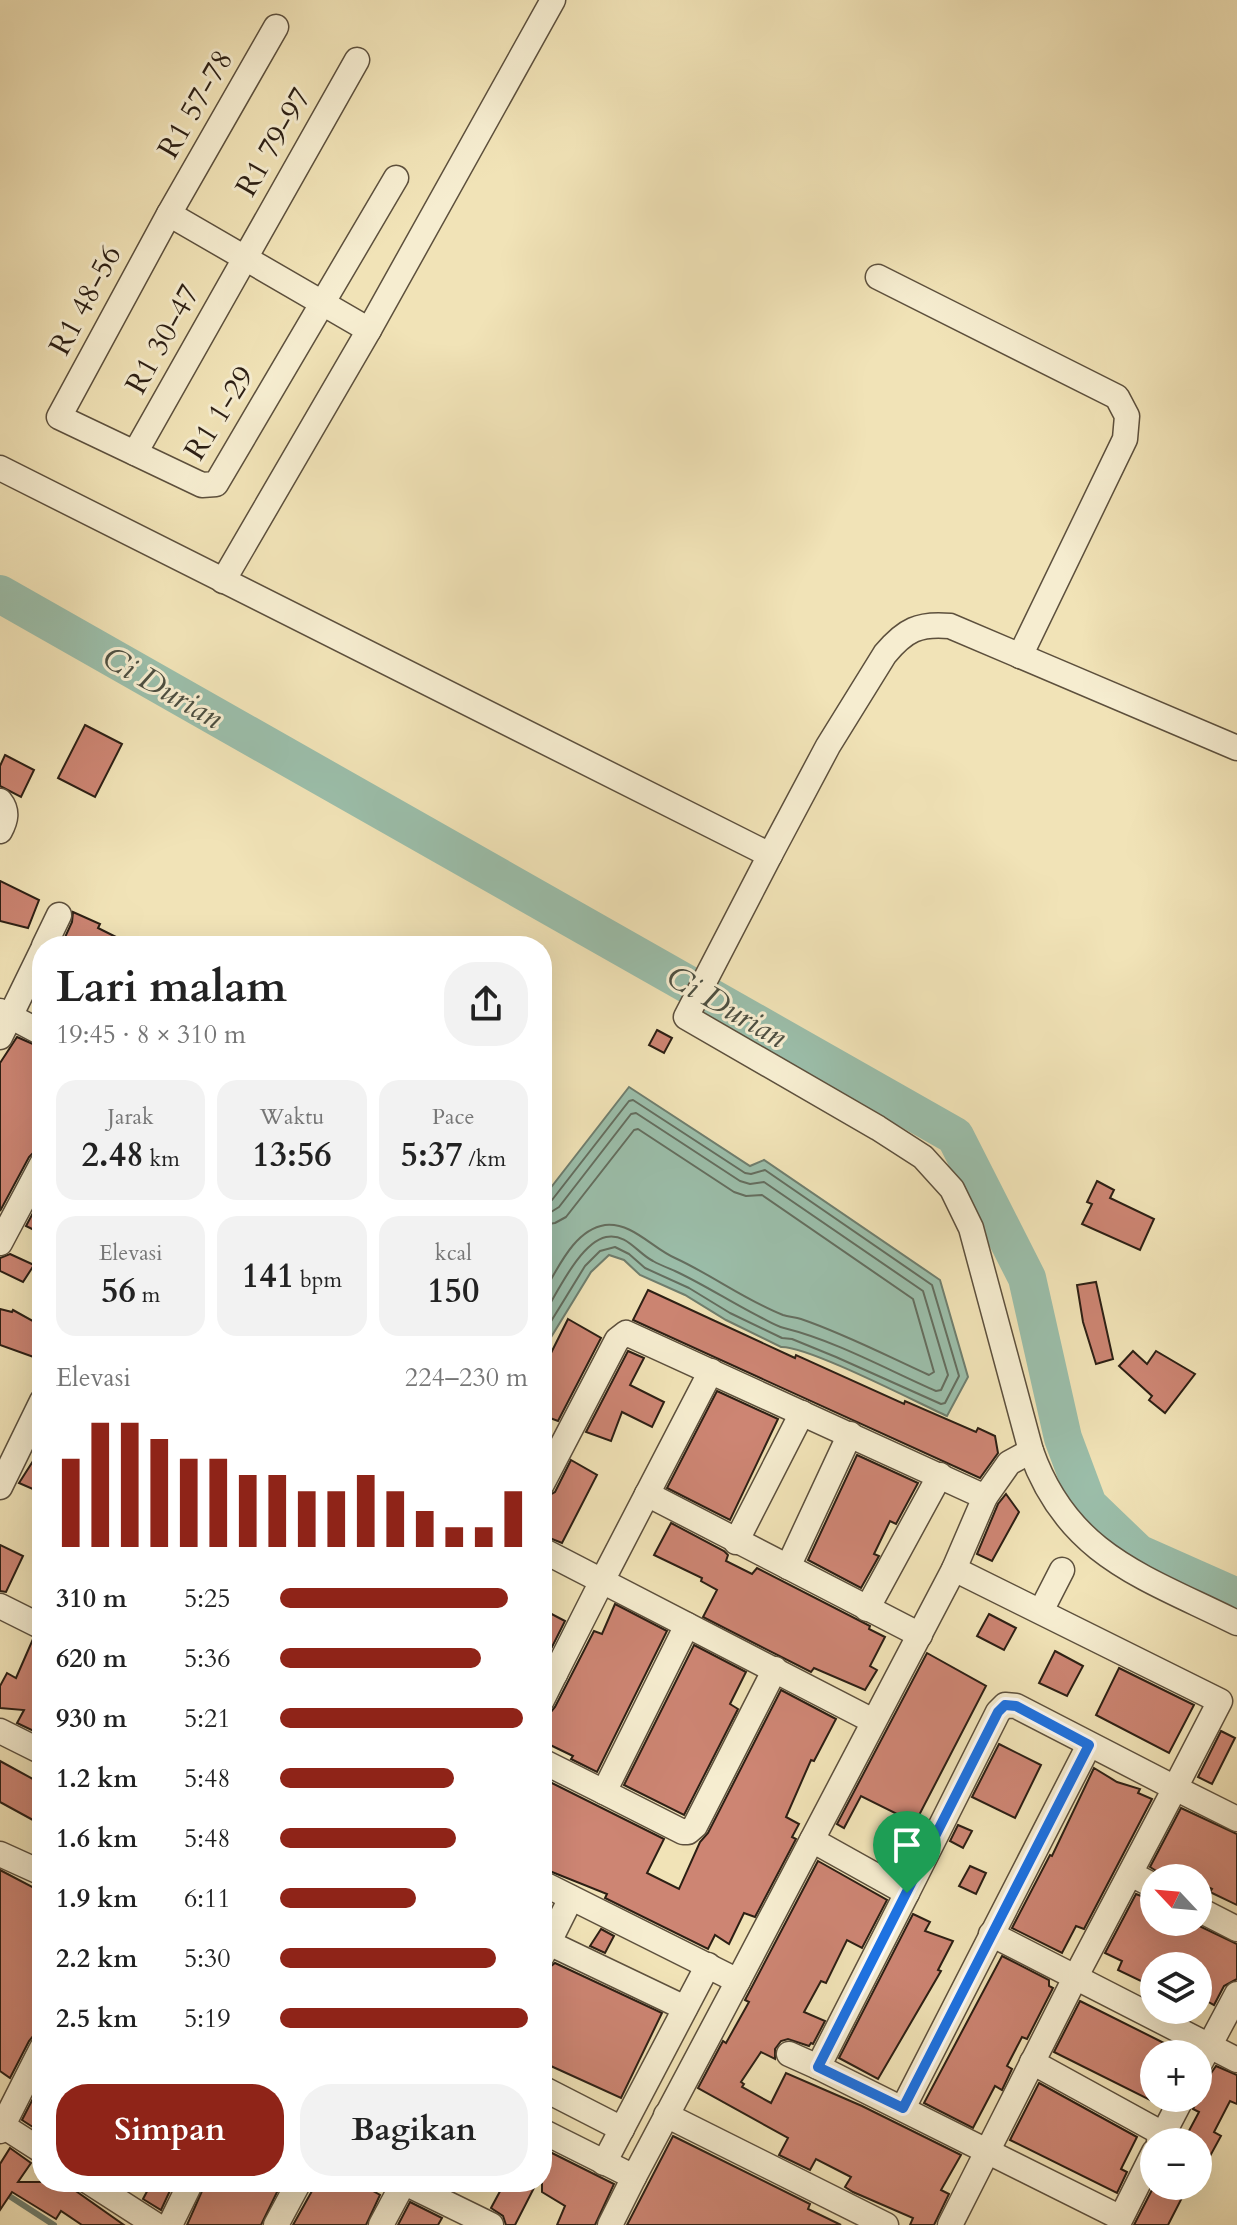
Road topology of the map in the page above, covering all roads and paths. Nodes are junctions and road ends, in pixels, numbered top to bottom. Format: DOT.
graph roads {
  1 [pos="553,0"];
  2 [pos="276,27"];
  3 [pos="357,60"];
  4 [pos="396,178"];
  5 [pos="169,214"];
  6 [pos="245,256"];
  7 [pos="878,277"];
  8 [pos="322,301"];
  9 [pos="369,330"];
  10 [pos="135,453"];
  11 [pos="0,468"];
  12 [pos="223,581"];
  13 [pos="1020,656"];
  14 [pos="1237,748"];
  15 [pos="0,801"];
  16 [pos="0,831"];
  17 [pos="770,855"];
  18 [pos="59,915"];
  19 [pos="49,936"];
  20 [pos="32,970"];
  21 [pos="4,1022"];
  22 [pos="32,1030"];
  23 [pos="32,1183"];
  24 [pos="0,1243"];
  25 [pos="711,1371"];
  26 [pos="802,1413"];
  27 [pos="32,1425"];
  28 [pos="850,1434"];
  29 [pos="1031,1451"];
  30 [pos="552,1465"];
  31 [pos="940,1475"];
  32 [pos="0,1487"];
  33 [pos="647,1494"];
  34 [pos="985,1497"];
  35 [pos="736,1542"];
  36 [pos="552,1555"];
  37 [pos="788,1567"];
  38 [pos="954,1569"];
  39 [pos="1062,1570"];
  40 [pos="602,1581"];
  41 [pos="0,1606"];
  42 [pos="867,1609"];
  43 [pos="1041,1611"];
  44 [pos="32,1622"];
  45 [pos="1237,1623"];
  46 [pos="687,1625"];
  47 [pos="920,1635"];
  48 [pos="552,1666"];
  49 [pos="775,1669"];
  50 [pos="1229,1705"];
  51 [pos="873,1721"];
  52 [pos="0,1731"];
  53 [pos="1089,1745"];
  54 [pos="32,1747"];
  55 [pos="552,1766"];
  56 [pos="1175,1788"];
  57 [pos="604,1792"];
  58 [pos="1237,1819"];
  59 [pos="812,1840"];
  60 [pos="0,1854"];
  61 [pos="32,1868"];
  62 [pos="1131,1874"];
  63 [pos="1140,1879"];
  64 [pos="552,1888"];
  65 [pos="907,1893"];
  66 [pos="571,1898"];
  67 [pos="1212,1916"];
  68 [pos="1237,1929"];
  69 [pos="991,1934"];
  70 [pos="552,1936"];
  71 [pos="552,1953"];
  72 [pos="708,1965"];
  73 [pos="1075,1978"];
  74 [pos="738,1981"];
  75 [pos="1237,1994"];
  76 [pos="685,2008"];
  77 [pos="1178,2040"];
  78 [pos="1212,2041"];
  79 [pos="789,2054"];
  80 [pos="1212,2057"];
  81 [pos="1237,2060"];
  82 [pos="1032,2062"];
  83 [pos="32,2067"];
  84 [pos="818,2067"];
  85 [pos="552,2093"];
  86 [pos="903,2108"];
  87 [pos="666,2115"];
  88 [pos="1,2127"];
  89 [pos="622,2129"];
  90 [pos="1140,2131"];
  91 [pos="552,2136"];
  92 [pos="32,2145"];
  93 [pos="987,2152"];
  94 [pos="604,2163"];
  95 [pos="1140,2172"];
  96 [pos="634,2177"];
  97 [pos="105,2192"];
  98 [pos="186,2192"];
  99 [pos="294,2192"];
  100 [pos="399,2192"];
  101 [pos="424,2192"];
  102 [pos="1110,2219"];
  103 [pos="156,2225"];
  104 [pos="170,2225"];
  105 [pos="276,2225"];
  106 [pos="381,2225"];
  107 [pos="489,2225"];
  108 [pos="610,2225"];
  109 [pos="886,2225"];
  110 [pos="950,2225"];
  1 -- 9 [label="street"];
  2 -- 5 [label="street, R1 57-78"];
  3 -- 6 [label="street, R1 79-97"];
  4 -- 8 [label="street"];
  5 -- 6 [label="street"];
  5 -- 10 [label="street, R1 48-56"];
  6 -- 8 [label="street"];
  6 -- 10 [label="street, R1 30-47"];
  7 -- 13 [label="street"];
  8 -- 9 [label="street"];
  8 -- 10 [label="street, R1 1-29"];
  9 -- 12 [label="street"];
  11 -- 12 [label="street"];
  12 -- 17 [label="street"];
  13 -- 14 [label="street"];
  13 -- 17 [label="street"];
  15 -- 16 [label="street"];
  17 -- 29 [label="street"];
  18 -- 19 [label="street"];
  20 -- 21 [label="street"];
  21 -- 22 [label="street"];
  23 -- 24 [label="street"];
  25 -- 26 [label="street"];
  25 -- 30 [label="street"];
  25 -- 33 [label="street"];
  26 -- 28 [label="street"];
  26 -- 35 [label="street"];
  27 -- 32 [label="street"];
  28 -- 31 [label="street"];
  28 -- 37 [label="street"];
  29 -- 34 [label="street"];
  29 -- 45 [label="street"];
  31 -- 34 [label="street"];
  31 -- 42 [label="street"];
  33 -- 35 [label="street"];
  33 -- 40 [label="street"];
  34 -- 38 [label="street"];
  35 -- 37 [label="street"];
  36 -- 40 [label="street"];
  37 -- 42 [label="street"];
  38 -- 43 [label="street"];
  38 -- 47 [label="street"];
  39 -- 43 [label="street"];
  40 -- 46 [label="street"];
  40 -- 48 [label="street"];
  41 -- 44 [label="street"];
  42 -- 47 [label="street"];
  43 -- 50 [label="street"];
  46 -- 49 [label="street"];
  46 -- 57 [label="street"];
  47 -- 51 [label="street"];
  49 -- 51 [label="street"];
  49 -- 57 [label="street"];
  50 -- 56 [label="street"];
  51 -- 59 [label="street"];
  52 -- 54 [label="street"];
  53 -- 56 [label="street"];
  53 -- 65 [label="street"];
  53 -- 69 [label="street"];
  55 -- 57 [label="street"];
  56 -- 58 [label="street"];
  56 -- 62 [label="street"];
  59 -- 65 [label="street"];
  59 -- 74 [label="street"];
  60 -- 61 [label="street"];
  62 -- 63 [label="street"];
  62 -- 73 [label="street"];
  64 -- 66 [label="street"];
  65 -- 84 [label="street"];
  66 -- 70 [label="street"];
  66 -- 72 [label="street"];
  67 -- 68 [label="street"];
  69 -- 73 [label="street"];
  69 -- 86 [label="street"];
  71 -- 76 [label="street"];
  72 -- 74 [label="street"];
  72 -- 76 [label="street"];
  73 -- 77 [label="street"];
  73 -- 82 [label="street"];
  74 -- 87 [label="street"];
  75 -- 78 [label="street"];
  76 -- 89 [label="street"];
  79 -- 84 [label="street"];
  80 -- 81 [label="street"];
  82 -- 90 [label="street"];
  82 -- 93 [label="street"];
  83 -- 88 [label="street"];
  84 -- 86 [label="street"];
  85 -- 89 [label="street"];
  86 -- 93 [label="street"];
  87 -- 96 [label="street"];
  87 -- 109 [label="street"];
  88 -- 92 [label="street"];
  89 -- 94 [label="street"];
  91 -- 94 [label="street"];
  93 -- 102 [label="street"];
  93 -- 110 [label="street"];
  94 -- 96 [label="street"];
  95 -- 102 [label="street"];
  96 -- 108 [label="street"];
  97 -- 103 [label="street"];
  98 -- 104 [label="street"];
  99 -- 105 [label="street"];
  100 -- 106 [label="street"];
  101 -- 107 [label="street"];
}
